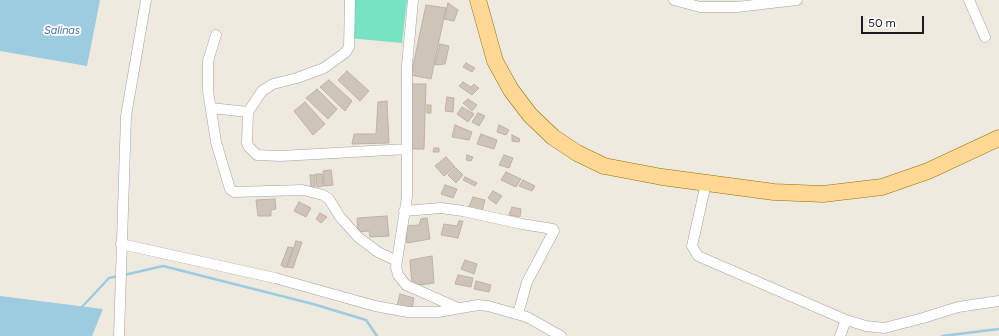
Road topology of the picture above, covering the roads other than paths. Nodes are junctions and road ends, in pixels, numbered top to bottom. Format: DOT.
graph roads {
  1 [pos="146,0"];
  2 [pos="350,0"];
  3 [pos="413,0"];
  4 [pos="478,0"];
  5 [pos="674,0"];
  6 [pos="796,0"];
  7 [pos="969,0"];
  8 [pos="216,35"];
  9 [pos="985,37"];
  10 [pos="211,108"];
  11 [pos="248,112"];
  12 [pos="999,138"];
  13 [pos="407,149"];
  14 [pos="706,183"];
  15 [pos="404,211"];
  16 [pos="121,244"];
  17 [pos="397,261"];
  18 [pos="999,301"];
  19 [pos="458,308"];
  20 [pos="518,314"];
  21 [pos="846,320"];
  22 [pos="119,336"];
  23 [pos="561,336"];
  24 [pos="840,336"];
  1 -- 16 [label="street"];
  2 -- 11 [label="street"];
  3 -- 13 [label="street"];
  4 -- 14 [label="main road"];
  5 -- 6 [label="street"];
  7 -- 9 [label="street"];
  8 -- 10 [label="street"];
  10 -- 11 [label="street"];
  10 -- 17 [label="street"];
  11 -- 13 [label="street"];
  12 -- 14 [label="main road"];
  13 -- 15 [label="street"];
  14 -- 21 [label="street"];
  15 -- 17 [label="street"];
  15 -- 20 [label="street"];
  16 -- 19 [label="street"];
  16 -- 22 [label="street"];
  17 -- 19 [label="street"];
  18 -- 21 [label="street"];
  19 -- 20 [label="street"];
  20 -- 23 [label="street"];
  21 -- 24 [label="street"];
}
